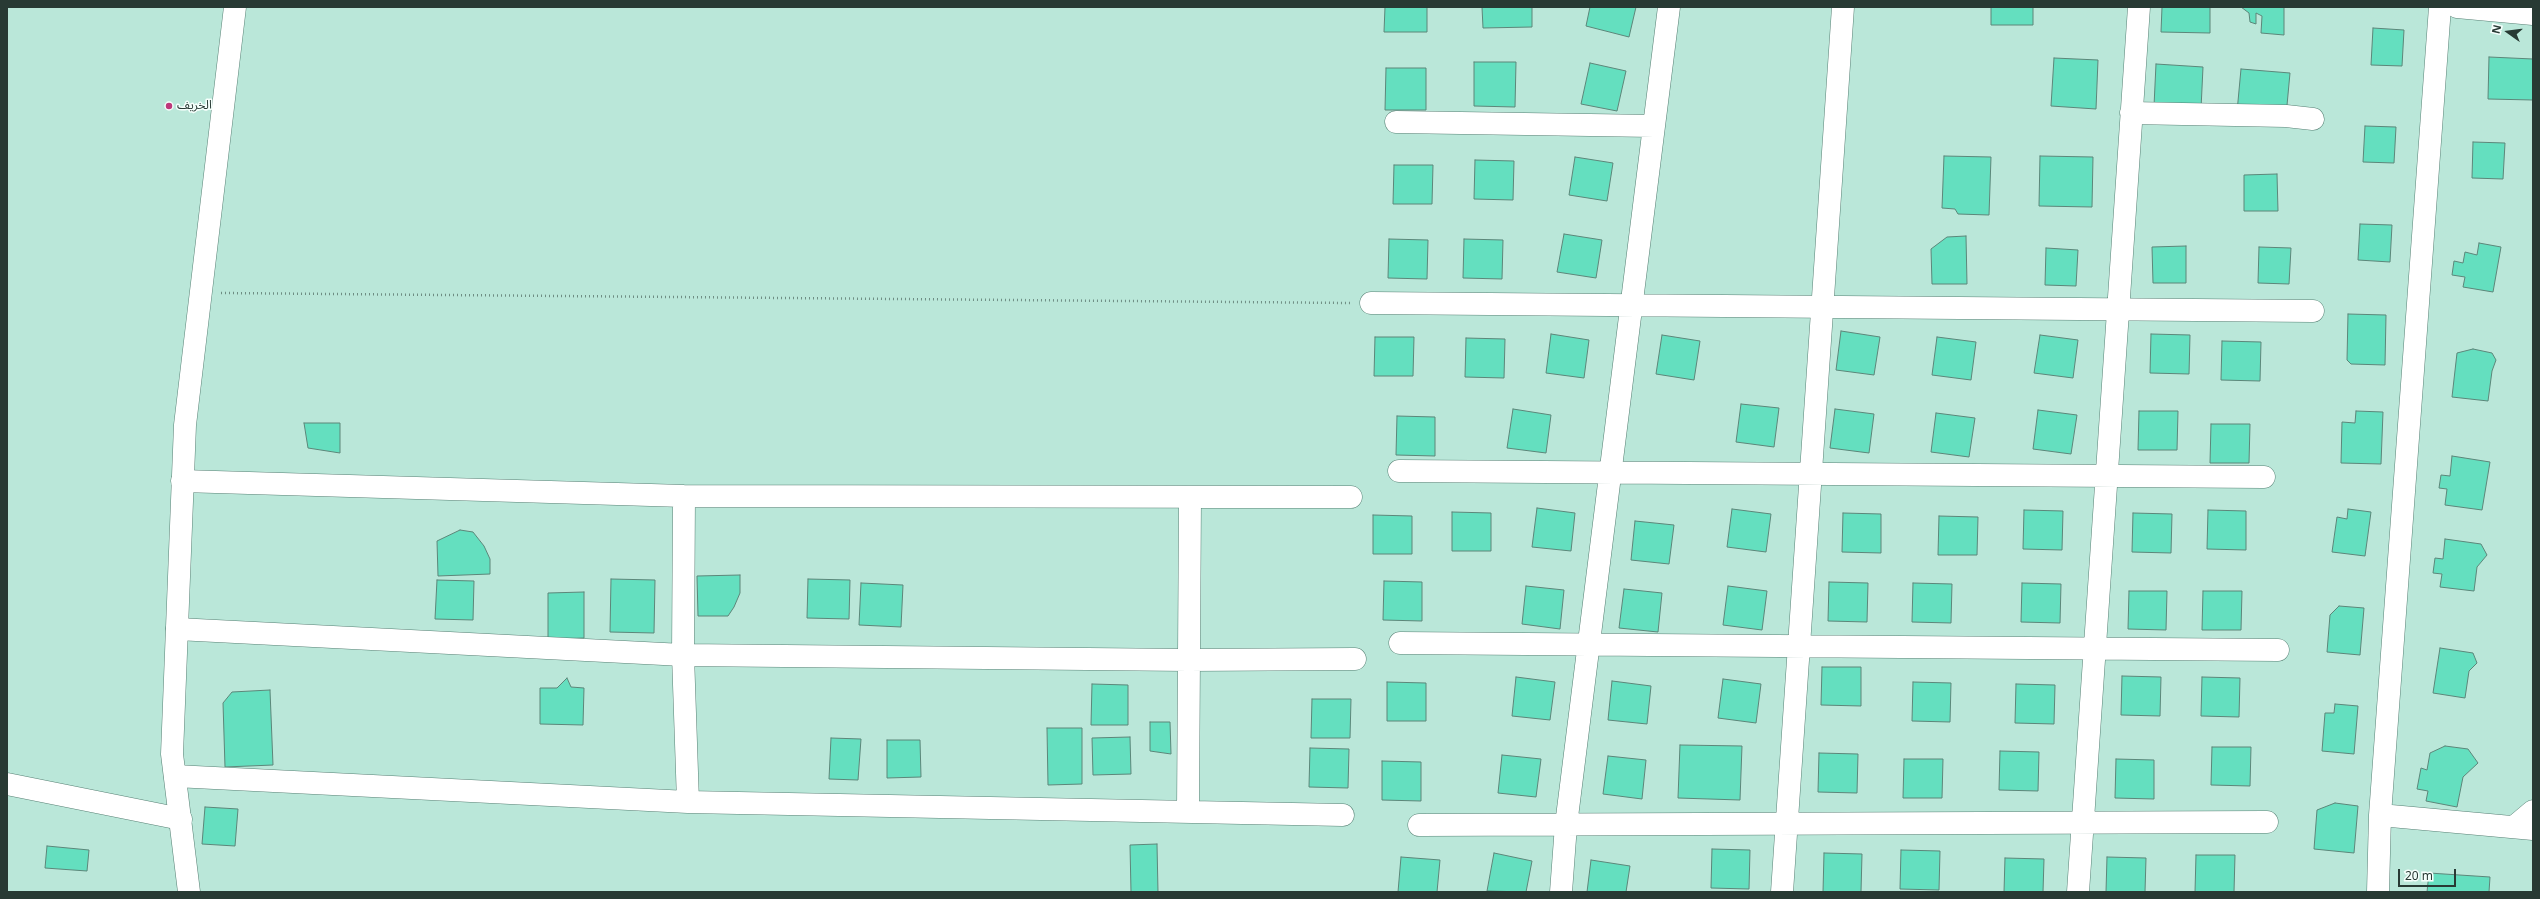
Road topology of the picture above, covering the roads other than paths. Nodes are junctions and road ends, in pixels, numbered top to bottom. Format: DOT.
graph roads {
  1 [pos="235,7"];
  2 [pos="1669,7"];
  3 [pos="1843,7"];
  4 [pos="2139,7"];
  5 [pos="2440,7"];
  6 [pos="2457,7"];
  7 [pos="2533,14"];
  8 [pos="2131,113"];
  9 [pos="2313,119"];
  10 [pos="1396,122"];
  11 [pos="1654,126"];
  12 [pos="1371,303"];
  13 [pos="1632,305"];
  14 [pos="1822,306"];
  15 [pos="2118,309"];
  16 [pos="2313,311"];
  17 [pos="1399,471"];
  18 [pos="1610,472"];
  19 [pos="1810,474"];
  20 [pos="2107,476"];
  21 [pos="2264,477"];
  22 [pos="182,481"];
  23 [pos="684,496"];
  24 [pos="1351,497"];
  25 [pos="1190,498"];
  26 [pos="177,629"];
  27 [pos="1400,644"];
  28 [pos="1589,644"];
  29 [pos="1799,647"];
  30 [pos="2095,649"];
  31 [pos="2278,650"];
  32 [pos="684,655"];
  33 [pos="1355,659"];
  34 [pos="1188,660"];
  35 [pos="175,776"];
  36 [pos="7,784"];
  37 [pos="688,802"];
  38 [pos="2533,811"];
  39 [pos="1188,812"];
  40 [pos="1343,815"];
  41 [pos="2380,815"];
  42 [pos="181,819"];
  43 [pos="2268,822"];
  44 [pos="1786,824"];
  45 [pos="2083,824"];
  46 [pos="1566,825"];
  47 [pos="1419,826"];
  48 [pos="2524,828"];
  49 [pos="189,892"];
  50 [pos="1561,892"];
  51 [pos="1782,892"];
  52 [pos="2078,892"];
  53 [pos="2378,892"];
  1 -- 22 [label="street"];
  2 -- 11 [label="street"];
  3 -- 14 [label="street"];
  4 -- 8 [label="street"];
  5 -- 41 [label="street"];
  6 -- 7 [label="street"];
  8 -- 9 [label="street"];
  8 -- 15 [label="street"];
  10 -- 11 [label="street"];
  11 -- 13 [label="street"];
  12 -- 13 [label="street"];
  13 -- 14 [label="street"];
  13 -- 18 [label="street"];
  14 -- 15 [label="street"];
  14 -- 19 [label="street"];
  15 -- 16 [label="street"];
  15 -- 20 [label="street"];
  17 -- 18 [label="street"];
  18 -- 19 [label="street"];
  18 -- 28 [label="street"];
  19 -- 20 [label="street"];
  19 -- 29 [label="street"];
  20 -- 21 [label="street"];
  20 -- 30 [label="street"];
  22 -- 23 [label="street"];
  22 -- 26 [label="street"];
  23 -- 25 [label="street"];
  23 -- 32 [label="street"];
  24 -- 25 [label="street"];
  25 -- 34 [label="street"];
  26 -- 32 [label="street"];
  26 -- 35 [label="street"];
  27 -- 28 [label="street"];
  28 -- 29 [label="street"];
  28 -- 46 [label="street"];
  29 -- 30 [label="street"];
  29 -- 44 [label="street"];
  30 -- 31 [label="street"];
  30 -- 45 [label="street"];
  32 -- 34 [label="street"];
  32 -- 37 [label="street"];
  33 -- 34 [label="street"];
  34 -- 39 [label="street"];
  35 -- 37 [label="street"];
  35 -- 42 [label="street"];
  36 -- 42 [label="street"];
  37 -- 39 [label="street"];
  38 -- 48 [label="street"];
  39 -- 40 [label="street"];
  41 -- 48 [label="street"];
  41 -- 53 [label="street"];
  42 -- 49 [label="street"];
  43 -- 45 [label="street"];
  44 -- 45 [label="street"];
  44 -- 46 [label="street"];
  44 -- 51 [label="street"];
  45 -- 52 [label="street"];
  46 -- 47 [label="street"];
  46 -- 50 [label="street"];
}
